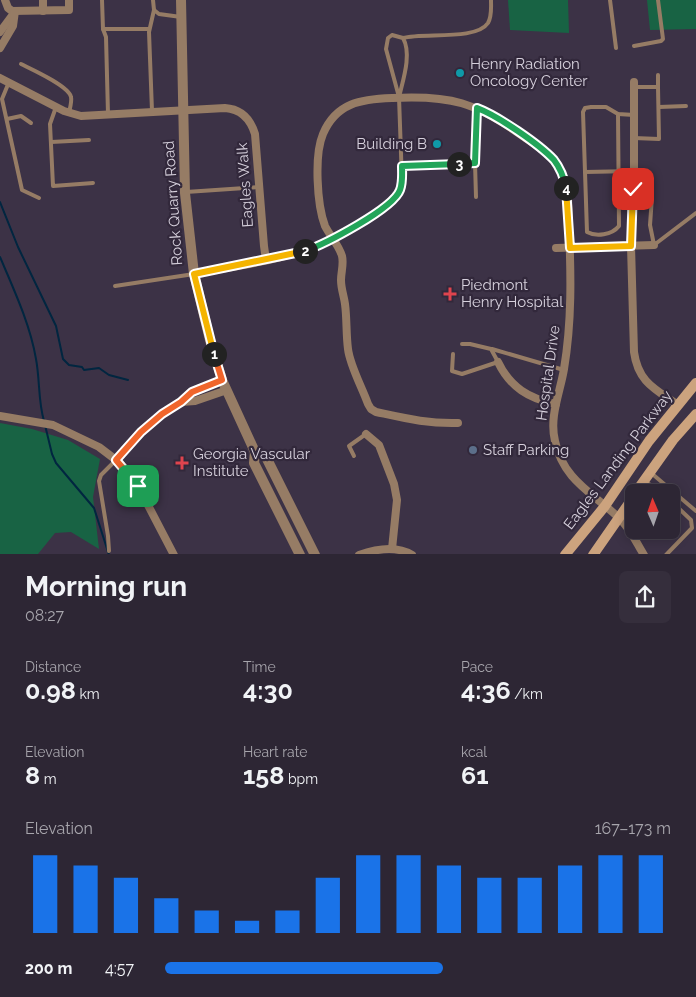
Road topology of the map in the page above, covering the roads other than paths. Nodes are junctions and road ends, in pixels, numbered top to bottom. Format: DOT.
graph roads {
  1 [pos="5,0"];
  2 [pos="43,0"];
  3 [pos="69,0"];
  4 [pos="102,0"];
  5 [pos="154,0"];
  6 [pos="181,0"];
  7 [pos="491,0"];
  8 [pos="610,0"];
  9 [pos="658,0"];
  10 [pos="154,10"];
  11 [pos="15,11"];
  12 [pos="43,11"];
  13 [pos="180,17"];
  14 [pos="103,29"];
  15 [pos="149,29"];
  16 [pos="0,32"];
  17 [pos="403,38"];
  18 [pos="634,46"];
  19 [pos="0,48"];
  20 [pos="616,48"];
  21 [pos="21,64"];
  22 [pos="658,75"];
  23 [pos="0,78"];
  24 [pos="9,82"];
  25 [pos="634,84"];
  26 [pos="658,87"];
  27 [pos="399,97"];
  28 [pos="686,106"];
  29 [pos="56,107"];
  30 [pos="659,107"];
  31 [pos="477,108"];
  32 [pos="182,111"];
  33 [pos="69,112"];
  34 [pos="152,112"];
  35 [pos="108,114"];
  36 [pos="618,114"];
  37 [pos="634,115"];
  38 [pos="7,119"];
  39 [pos="31,123"];
  40 [pos="634,138"];
  41 [pos="89,140"];
  42 [pos="51,142"];
  43 [pos="475,163"];
  44 [pos="402,166"];
  45 [pos="618,171"];
  46 [pos="634,171"];
  47 [pos="585,172"];
  48 [pos="93,183"];
  49 [pos="259,187"];
  50 [pos="633,189"];
  51 [pos="185,193"];
  52 [pos="40,198"];
  53 [pos="476,198"];
  54 [pos="619,212"];
  55 [pos="631,212"];
  56 [pos="696,213"];
  57 [pos="332,239"];
  58 [pos="654,245"];
  59 [pos="631,246"];
  60 [pos="556,248"];
  61 [pos="570,248"];
  62 [pos="266,260"];
  63 [pos="194,274"];
  64 [pos="115,286"];
  65 [pos="462,344"];
  66 [pos="491,349"];
  67 [pos="453,354"];
  68 [pos="498,362"];
  69 [pos="564,370"];
  70 [pos="222,380"];
  71 [pos="696,384"];
  72 [pos="227,390"];
  73 [pos="181,402"];
  74 [pos="556,404"];
  75 [pos="678,405"];
  76 [pos="696,414"];
  77 [pos="0,416"];
  78 [pos="458,423"];
  79 [pos="366,434"];
  80 [pos="255,452"];
  81 [pos="354,456"];
  82 [pos="116,460"];
  83 [pos="648,476"];
  84 [pos="642,484"];
  85 [pos="654,484"];
  86 [pos="605,506"];
  87 [pos="625,509"];
  88 [pos="680,510"];
  89 [pos="696,511"];
  90 [pos="619,517"];
  91 [pos="392,549"];
  92 [pos="109,551"];
  93 [pos="174,554"];
  94 [pos="300,554"];
  95 [pos="315,554"];
  96 [pos="359,554"];
  97 [pos="412,554"];
  98 [pos="564,554"];
  99 [pos="593,554"];
  100 [pos="644,554"];
  101 [pos="666,554"];
  1 -- 11 [label="street"];
  2 -- 12 [label="street"];
  3 -- 12 [label="street"];
  4 -- 14 [label="lane"];
  5 -- 10 [label="lane"];
  6 -- 13 [label="street, Rock Quarry Road"];
  7 -- 17 [label="lane"];
  8 -- 20 [label="lane"];
  9 -- 18 [label="lane"];
  10 -- 13 [label="lane"];
  10 -- 15 [label="lane"];
  11 -- 12 [label="street"];
  11 -- 16 [label="street"];
  11 -- 19 [label="street"];
  13 -- 32 [label="street, Rock Quarry Road"];
  14 -- 15 [label="lane"];
  14 -- 35 [label="lane"];
  15 -- 34 [label="lane"];
  17 -- 27 [label="lane"];
  17 -- 27 [label="lane"];
  21 -- 33 [label="lane"];
  22 -- 26 [label="lane"];
  23 -- 24 [label="street"];
  24 -- 29 [label="street"];
  24 -- 38 [label="lane"];
  25 -- 26 [label="lane"];
  25 -- 37 [label="street"];
  26 -- 30 [label="lane"];
  27 -- 31 [label="street, Hospital Drive"];
  27 -- 44 [label="lane"];
  27 -- 57 [label="street, Hospital Drive"];
  28 -- 30 [label="lane"];
  29 -- 33 [label="street"];
  29 -- 42 [label="lane"];
  30 -- 40 [label="lane"];
  31 -- 43 [label="lane"];
  31 -- 61 [label="street, Hospital Drive"];
  32 -- 34 [label="street"];
  32 -- 49 [label="street, Eagles Walk"];
  32 -- 51 [label="street, Rock Quarry Road"];
  33 -- 35 [label="street"];
  34 -- 35 [label="street"];
  36 -- 37 [label="lane"];
  36 -- 45 [label="lane"];
  36 -- 47 [label="lane"];
  37 -- 40 [label="street"];
  38 -- 39 [label="lane"];
  38 -- 52 [label="lane"];
  40 -- 46 [label="street"];
  41 -- 42 [label="lane"];
  42 -- 48 [label="lane"];
  43 -- 44 [label="lane"];
  43 -- 53 [label="lane"];
  44 -- 57 [label="lane"];
  45 -- 46 [label="lane"];
  45 -- 47 [label="lane"];
  45 -- 54 [label="lane"];
  46 -- 50 [label="street"];
  47 -- 54 [label="lane"];
  49 -- 51 [label="lane"];
  49 -- 62 [label="street, Eagles Walk"];
  50 -- 55 [label="street"];
  50 -- 58 [label="lane"];
  51 -- 63 [label="street, Rock Quarry Road"];
  54 -- 55 [label="lane"];
  55 -- 59 [label="street"];
  56 -- 58 [label="lane"];
  57 -- 62 [label="street"];
  57 -- 78 [label="street, Hospital Drive"];
  58 -- 59 [label="street"];
  59 -- 61 [label="street"];
  59 -- 75 [label="street"];
  60 -- 61 [label="street"];
  61 -- 69 [label="street, Hospital Drive"];
  62 -- 63 [label="street"];
  63 -- 64 [label="lane"];
  63 -- 70 [label="street, Rock Quarry Road"];
  65 -- 66 [label="lane"];
  66 -- 68 [label="lane"];
  66 -- 69 [label="lane"];
  67 -- 68 [label="lane"];
  68 -- 74 [label="street"];
  69 -- 74 [label="street, Hospital Drive"];
  70 -- 72 [label="street, Rock Quarry Road"];
  70 -- 73 [label="street"];
  71 -- 75 [label="main road, Eagles Landing Parkway"];
  72 -- 73 [label="street"];
  72 -- 80 [label="street, Rock Quarry Road"];
  73 -- 82 [label="street"];
  74 -- 86 [label="street, Hospital Drive"];
  75 -- 86 [label="main road, Eagles Landing Parkway"];
  76 -- 83 [label="main road"];
  77 -- 82 [label="street"];
  79 -- 81 [label="lane"];
  79 -- 91 [label="street"];
  80 -- 94 [label="street, Rock Quarry Road"];
  80 -- 95 [label="street, Rock Quarry Road"];
  82 -- 92 [label="lane"];
  82 -- 93 [label="street"];
  83 -- 84 [label="main road"];
  83 -- 85 [label="lane"];
  83 -- 89 [label="lane"];
  86 -- 90 [label="street, Hospital Drive"];
  86 -- 98 [label="main road, Eagles Landing Parkway"];
  87 -- 90 [label="main road"];
  88 -- 101 [label="lane"];
  90 -- 99 [label="main road"];
  90 -- 100 [label="street, Hospital Drive"];
  91 -- 96 [label="street"];
  91 -- 97 [label="street"];
}
